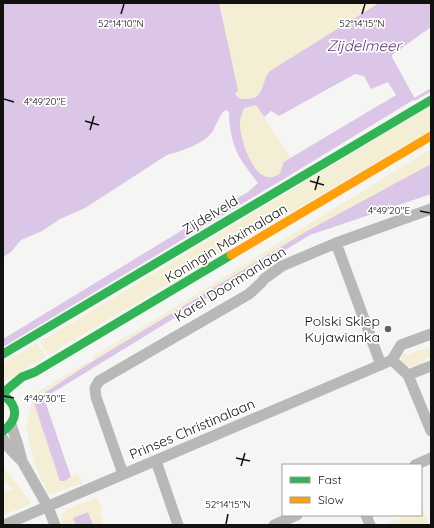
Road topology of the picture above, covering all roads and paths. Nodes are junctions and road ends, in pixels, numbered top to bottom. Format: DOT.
graph roads {
  1 [pos="431,100"];
  2 [pos="431,136"];
  3 [pos="431,208"];
  4 [pos="336,243"];
  5 [pos="431,334"];
  6 [pos="3,354"];
  7 [pos="386,362"];
  8 [pos="431,366"];
  9 [pos="35,372"];
  10 [pos="408,375"];
  11 [pos="3,394"];
  12 [pos="15,396"];
  13 [pos="7,428"];
  14 [pos="431,430"];
  15 [pos="3,439"];
  16 [pos="431,458"];
  17 [pos="22,461"];
  18 [pos="156,461"];
  19 [pos="418,464"];
  20 [pos="123,474"];
  21 [pos="48,507"];
  22 [pos="295,516"];
  23 [pos="4,525"];
  24 [pos="55,525"];
  25 [pos="178,525"];
  26 [pos="274,525"];
  1 -- 6 [label="street, Zijdelveld"];
  2 -- 9 [label="street, Koningin Máximalaan"];
  3 -- 4 [label="street, Karel Doormanlaan"];
  4 -- 7 [label="street"];
  4 -- 20 [label="street, Karel Doormanlaan"];
  5 -- 7 [label="street"];
  7 -- 10 [label="street"];
  7 -- 18 [label="street, Prinses Christinalaan"];
  8 -- 10 [label="street"];
  9 -- 11 [label="street, Koningin Máximalaan"];
  9 -- 12 [label="street, Koningin Máximalaan"];
  10 -- 14 [label="street"];
  11 -- 12 [label="street"];
  12 -- 13 [label="street"];
  13 -- 17 [label="street"];
  15 -- 17 [label="street"];
  16 -- 19 [label="street"];
  17 -- 21 [label="street"];
  18 -- 20 [label="street, Prinses Christinalaan"];
  18 -- 25 [label="street"];
  20 -- 21 [label="street, Prinses Christinalaan"];
  21 -- 23 [label="street, Prinses Christinalaan"];
  21 -- 24 [label="street"];
  22 -- 26 [label="street"];
}
